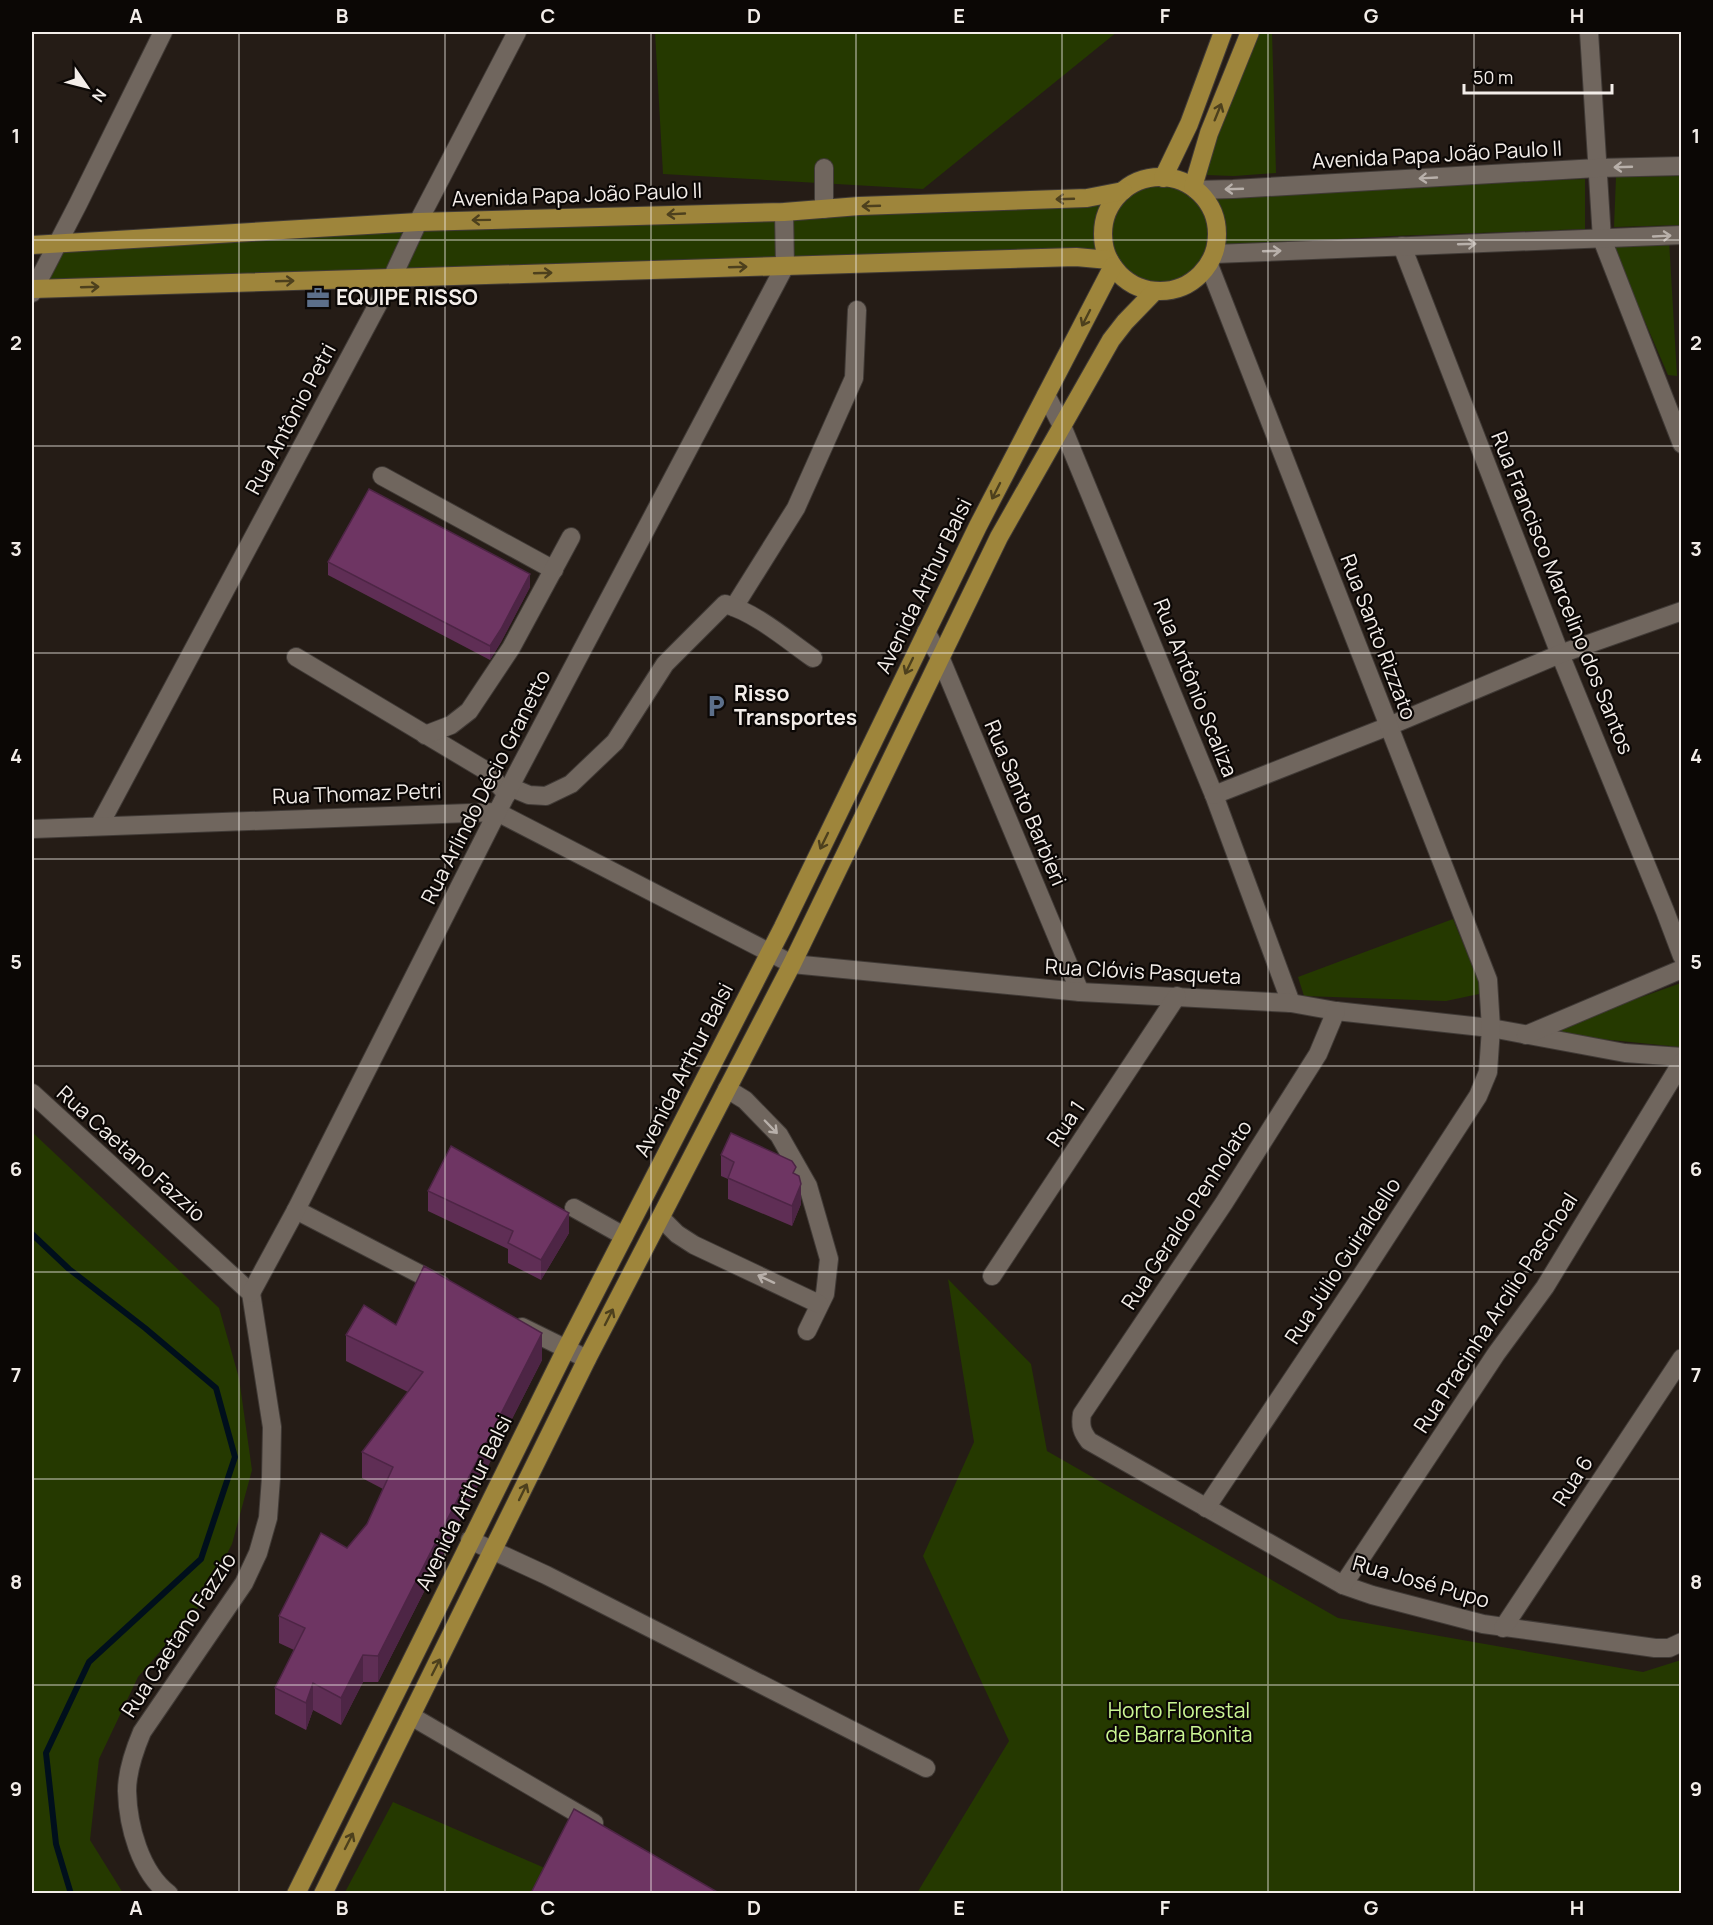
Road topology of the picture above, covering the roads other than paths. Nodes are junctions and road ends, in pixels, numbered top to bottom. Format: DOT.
graph roads {
  1 [pos="162,32"];
  2 [pos="517,32"];
  3 [pos="1223,32"];
  4 [pos="1250,32"];
  5 [pos="1589,32"];
  6 [pos="1682,166"];
  7 [pos="824,168"];
  8 [pos="1597,168"];
  9 [pos="1163,178"];
  10 [pos="1194,188"];
  11 [pos="1123,190"];
  12 [pos="824,209"];
  13 [pos="784,212"];
  14 [pos="418,222"];
  15 [pos="1682,235"];
  16 [pos="1602,239"];
  17 [pos="57,244"];
  18 [pos="32,245"];
  19 [pos="1402,246"];
  20 [pos="1211,259"];
  21 [pos="1111,263"];
  22 [pos="785,266"];
  23 [pos="392,278"];
  24 [pos="32,290"];
  25 [pos="1154,292"];
  26 [pos="857,310"];
  27 [pos="1046,395"];
  28 [pos="1675,410"];
  29 [pos="1062,426"];
  30 [pos="1682,444"];
  31 [pos="382,476"];
  32 [pos="571,537"];
  33 [pos="554,570"];
  34 [pos="735,607"];
  35 [pos="1682,611"];
  36 [pos="926,632"];
  37 [pos="1560,654"];
  38 [pos="296,657"];
  39 [pos="940,657"];
  40 [pos="813,658"];
  41 [pos="1389,726"];
  42 [pos="425,735"];
  43 [pos="511,785"];
  44 [pos="1214,795"];
  45 [pos="497,812"];
  46 [pos="99,826"];
  47 [pos="32,829"];
  48 [pos="769,953"];
  49 [pos="1682,956"];
  50 [pos="792,964"];
  51 [pos="1682,969"];
  52 [pos="1080,992"];
  53 [pos="1177,996"];
  54 [pos="1292,1003"];
  55 [pos="1336,1011"];
  56 [pos="1491,1028"];
  57 [pos="1525,1035"];
  58 [pos="1682,1059"];
  59 [pos="706,1078"];
  60 [pos="727,1089"];
  61 [pos="32,1093"];
  62 [pos="574,1208"];
  63 [pos="296,1210"];
  64 [pos="661,1218"];
  65 [pos="624,1236"];
  66 [pos="992,1276"];
  67 [pos="453,1292"];
  68 [pos="251,1293"];
  69 [pos="819,1304"];
  70 [pos="505,1318"];
  71 [pos="807,1331"];
  72 [pos="566,1349"];
  73 [pos="1682,1358"];
  74 [pos="588,1359"];
  75 [pos="1089,1441"];
  76 [pos="1206,1508"];
  77 [pos="470,1540"];
  78 [pos="494,1552"];
  79 [pos="1343,1585"];
  80 [pos="1503,1628"];
  81 [pos="1675,1645"];
  82 [pos="411,1716"];
  83 [pos="926,1768"];
  84 [pos="614,1834"];
  85 [pos="169,1893"];
  86 [pos="296,1893"];
  87 [pos="323,1893"];
  1 -- 17 [label="street"];
  2 -- 14 [label="street, Rua Antônio Petri"];
  3 -- 9 [label="main road"];
  10 -- 4 [label="main road, one-way"];
  5 -- 8 [label="street"];
  6 -- 8 [label="street, Avenida Papa João Paulo II, one-way"];
  7 -- 12 [label="street"];
  8 -- 10 [label="street, Avenida Papa João Paulo II, one-way"];
  8 -- 16 [label="street"];
  9 -- 10 [label="main road"];
  9 -- 11 [label="main road"];
  10 -- 20 [label="main road"];
  11 -- 12 [label="main road, Avenida Papa João Paulo II, one-way"];
  11 -- 21 [label="main road"];
  12 -- 13 [label="main road, Avenida Papa João Paulo II"];
  13 -- 14 [label="main road, Avenida Papa João Paulo II, one-way"];
  13 -- 22 [label="street"];
  14 -- 17 [label="main road, Avenida Papa João Paulo II"];
  14 -- 23 [label="street, Rua Antônio Petri"];
  16 -- 15 [label="street, one-way"];
  19 -- 16 [label="street, one-way"];
  16 -- 28 [label="street"];
  17 -- 18 [label="main road, Avenida Papa João Paulo II"];
  17 -- 24 [label="street"];
  20 -- 19 [label="street, one-way"];
  19 -- 37 [label="street, Rua Francisco Marcelino dos Santos"];
  20 -- 25 [label="main road"];
  20 -- 41 [label="street, Rua Santo Rizzato"];
  21 -- 22 [label="main road"];
  21 -- 25 [label="main road"];
  21 -- 27 [label="main road, Avenida Arthur Balsi, one-way"];
  23 -- 22 [label="main road, one-way"];
  22 -- 43 [label="street, Rua Arlindo Décio Granetto"];
  24 -- 23 [label="main road, one-way"];
  23 -- 46 [label="street, Rua Antônio Petri"];
  25 -- 29 [label="main road"];
  26 -- 34 [label="street"];
  27 -- 29 [label="street, Rua Antônio Scaliza"];
  27 -- 36 [label="main road, Avenida Arthur Balsi, one-way"];
  28 -- 30 [label="street"];
  29 -- 39 [label="main road"];
  29 -- 44 [label="street, Rua Antônio Scaliza"];
  31 -- 33 [label="street"];
  32 -- 33 [label="street"];
  33 -- 42 [label="street"];
  34 -- 40 [label="street"];
  34 -- 43 [label="street"];
  35 -- 37 [label="street"];
  36 -- 39 [label="street, Rua Santo Barbieri"];
  36 -- 48 [label="main road, Avenida Arthur Balsi, one-way"];
  37 -- 41 [label="street"];
  37 -- 49 [label="street, Rua Francisco Marcelino dos Santos"];
  38 -- 42 [label="street"];
  39 -- 50 [label="main road"];
  39 -- 52 [label="street, Rua Santo Barbieri"];
  41 -- 44 [label="street"];
  41 -- 56 [label="street, Rua Santo Rizzato"];
  42 -- 43 [label="street"];
  43 -- 45 [label="street, Rua Arlindo Décio Granetto"];
  44 -- 54 [label="street, Rua Antônio Scaliza"];
  45 -- 46 [label="street, Rua Thomaz Petri"];
  45 -- 48 [label="street, Rua Thomaz Petri"];
  45 -- 63 [label="street, Rua Arlindo Décio Granetto"];
  46 -- 47 [label="street, Rua Thomaz Petri"];
  48 -- 50 [label="street, Rua Thomaz Petri"];
  48 -- 59 [label="main road, Avenida Arthur Balsi"];
  50 -- 52 [label="street, Rua Clóvis Pasqueta"];
  50 -- 60 [label="main road"];
  51 -- 57 [label="street"];
  52 -- 53 [label="street, Rua Clóvis Pasqueta"];
  53 -- 54 [label="street, Rua Clóvis Pasqueta"];
  53 -- 66 [label="street, Rua 1"];
  54 -- 55 [label="street, Rua Clóvis Pasqueta"];
  55 -- 56 [label="street, Rua Clóvis Pasqueta"];
  55 -- 75 [label="street, Rua Geraldo Penholato"];
  56 -- 57 [label="street, Rua Clóvis Pasqueta"];
  56 -- 76 [label="street, Rua Júlio Guiraldello"];
  57 -- 58 [label="street, Rua Clóvis Pasqueta"];
  58 -- 79 [label="street, Rua Pracinha Arcílio Paschoal"];
  59 -- 60 [label="main road"];
  59 -- 65 [label="main road, Avenida Arthur Balsi"];
  60 -- 64 [label="main road"];
  60 -- 69 [label="street, one-way"];
  61 -- 68 [label="street, Rua Caetano Fazzio"];
  62 -- 65 [label="street"];
  63 -- 67 [label="street"];
  63 -- 68 [label="street, Rua Arlindo Décio Granetto"];
  69 -- 64 [label="street, one-way"];
  74 -- 64 [label="main road, one-way"];
  65 -- 72 [label="main road, Avenida Arthur Balsi"];
  68 -- 85 [label="street, Rua Caetano Fazzio"];
  69 -- 71 [label="street"];
  70 -- 72 [label="street"];
  72 -- 74 [label="street"];
  72 -- 77 [label="main road, Avenida Arthur Balsi"];
  73 -- 80 [label="street, Rua 6"];
  78 -- 74 [label="main road, one-way"];
  75 -- 76 [label="street, Rua José Pupo"];
  76 -- 79 [label="street, Rua José Pupo"];
  77 -- 78 [label="street"];
  77 -- 86 [label="main road, Avenida Arthur Balsi"];
  82 -- 78 [label="main road, one-way"];
  78 -- 83 [label="street"];
  79 -- 80 [label="street, Rua José Pupo"];
  80 -- 81 [label="street, Rua José Pupo"];
  82 -- 84 [label="street"];
  87 -- 82 [label="main road, one-way"];
}
